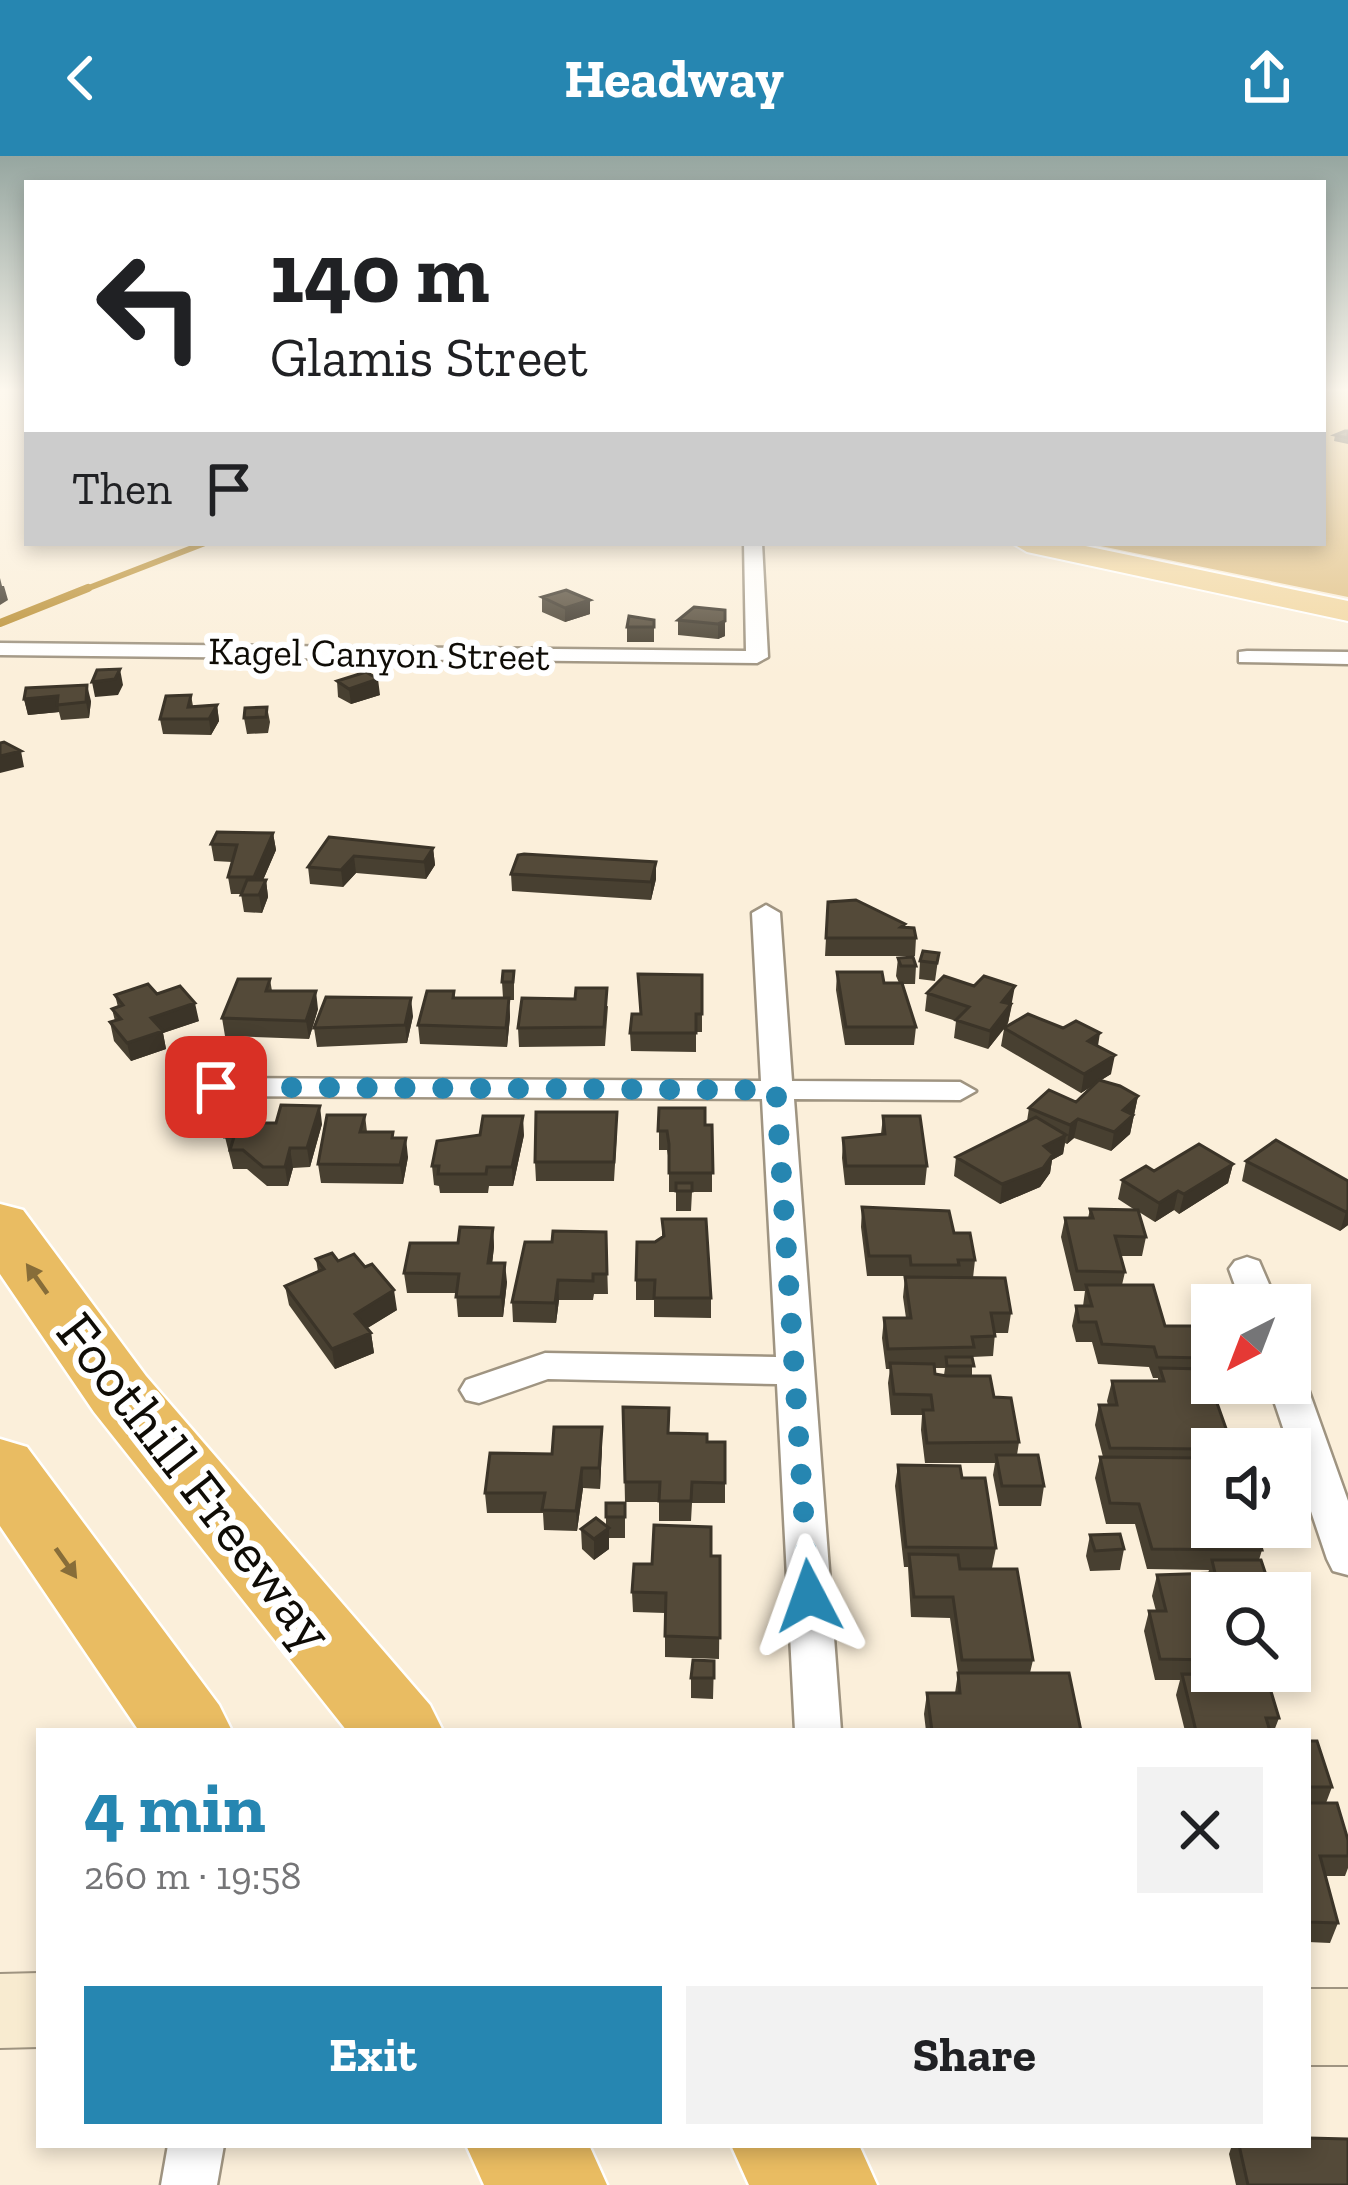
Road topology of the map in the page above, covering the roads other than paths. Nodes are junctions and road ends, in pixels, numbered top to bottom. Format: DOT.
graph roads {
  1 [pos="753,546"];
  2 [pos="1041,546"];
  3 [pos="1348,611"];
  4 [pos="0,649"];
  5 [pos="1247,657"];
  6 [pos="1348,658"];
  7 [pos="766,913"];
  8 [pos="216,1087"];
  9 [pos="776,1090"];
  10 [pos="960,1091"];
  11 [pos="0,1225"];
  12 [pos="1247,1269"];
  13 [pos="1252,1284"];
  14 [pos="794,1371"];
  15 [pos="479,1390"];
  16 [pos="1294,1404"];
  17 [pos="0,1467"];
  18 [pos="1348,1559"];
  19 [pos="186,1728"];
  20 [pos="397,1728"];
  21 [pos="818,1728"];
  22 [pos="36,2010"];
  23 [pos="0,2011"];
  24 [pos="1311,2027"];
  25 [pos="1348,2027"];
  26 [pos="195,2148"];
  27 [pos="189,2185"];
  1 -- 4 [label="street, Kagel Canyon Street"];
  2 -- 3 [label="main road"];
  5 -- 6 [label="street"];
  7 -- 9 [label="street"];
  8 -- 9 [label="street"];
  9 -- 10 [label="street"];
  9 -- 14 [label="street"];
  20 -- 11 [label="highway, Foothill Freeway, one-way"];
  12 -- 13 [label="street"];
  14 -- 15 [label="street"];
  14 -- 21 [label="street"];
  16 -- 18 [label="street"];
  17 -- 19 [label="highway, one-way"];
  22 -- 23 [label="street"];
  24 -- 25 [label="street"];
  26 -- 27 [label="street"];
}
